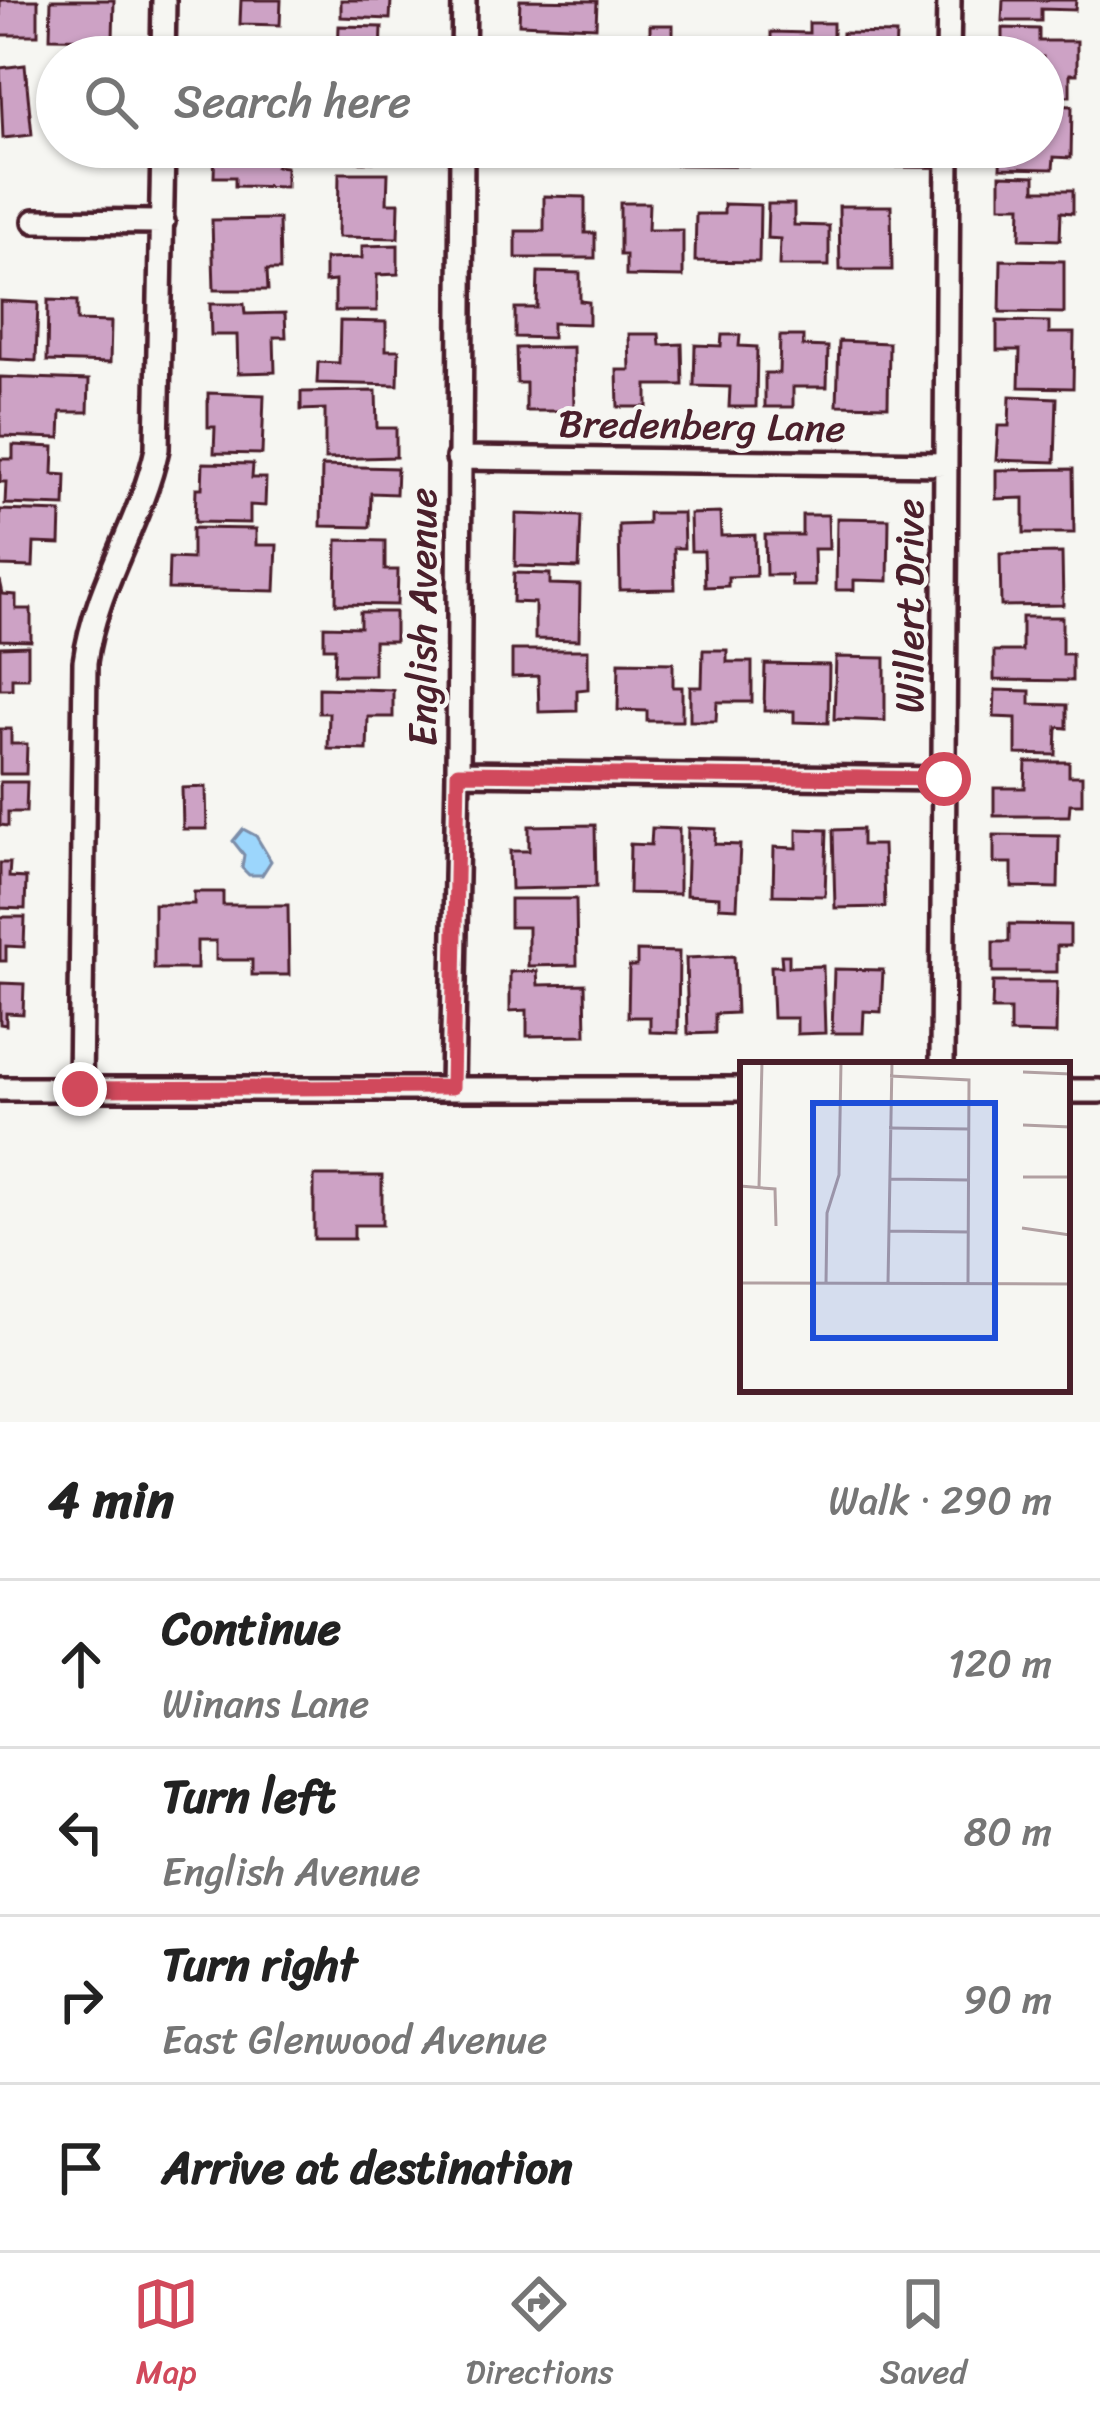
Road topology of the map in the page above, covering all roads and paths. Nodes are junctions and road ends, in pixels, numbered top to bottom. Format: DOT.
graph roads {
  1 [pos="164,0"];
  2 [pos="464,0"];
  3 [pos="949,0"];
  4 [pos="163,36"];
  5 [pos="463,36"];
  6 [pos="948,36"];
  7 [pos="163,168"];
  8 [pos="462,168"];
  9 [pos="948,168"];
  10 [pos="35,221"];
  11 [pos="163,222"];
  12 [pos="458,458"];
  13 [pos="946,464"];
  14 [pos="458,773"];
  15 [pos="944,779"];
  16 [pos="942,1062"];
  17 [pos="452,1087"];
  18 [pos="0,1089"];
  19 [pos="80,1089"];
  20 [pos="740,1089"];
  1 -- 4 [label="street"];
  2 -- 5 [label="street"];
  3 -- 6 [label="street"];
  7 -- 11 [label="street"];
  8 -- 12 [label="street, English Avenue"];
  9 -- 13 [label="street, Willert Drive"];
  10 -- 11 [label="street"];
  11 -- 19 [label="street"];
  12 -- 13 [label="street, Bredenberg Lane"];
  12 -- 14 [label="street, English Avenue"];
  13 -- 15 [label="street, Willert Drive"];
  14 -- 15 [label="street"];
  14 -- 17 [label="street, English Avenue"];
  15 -- 16 [label="street, Willert Drive"];
  17 -- 19 [label="street"];
  17 -- 20 [label="street"];
  18 -- 19 [label="street"];
}
